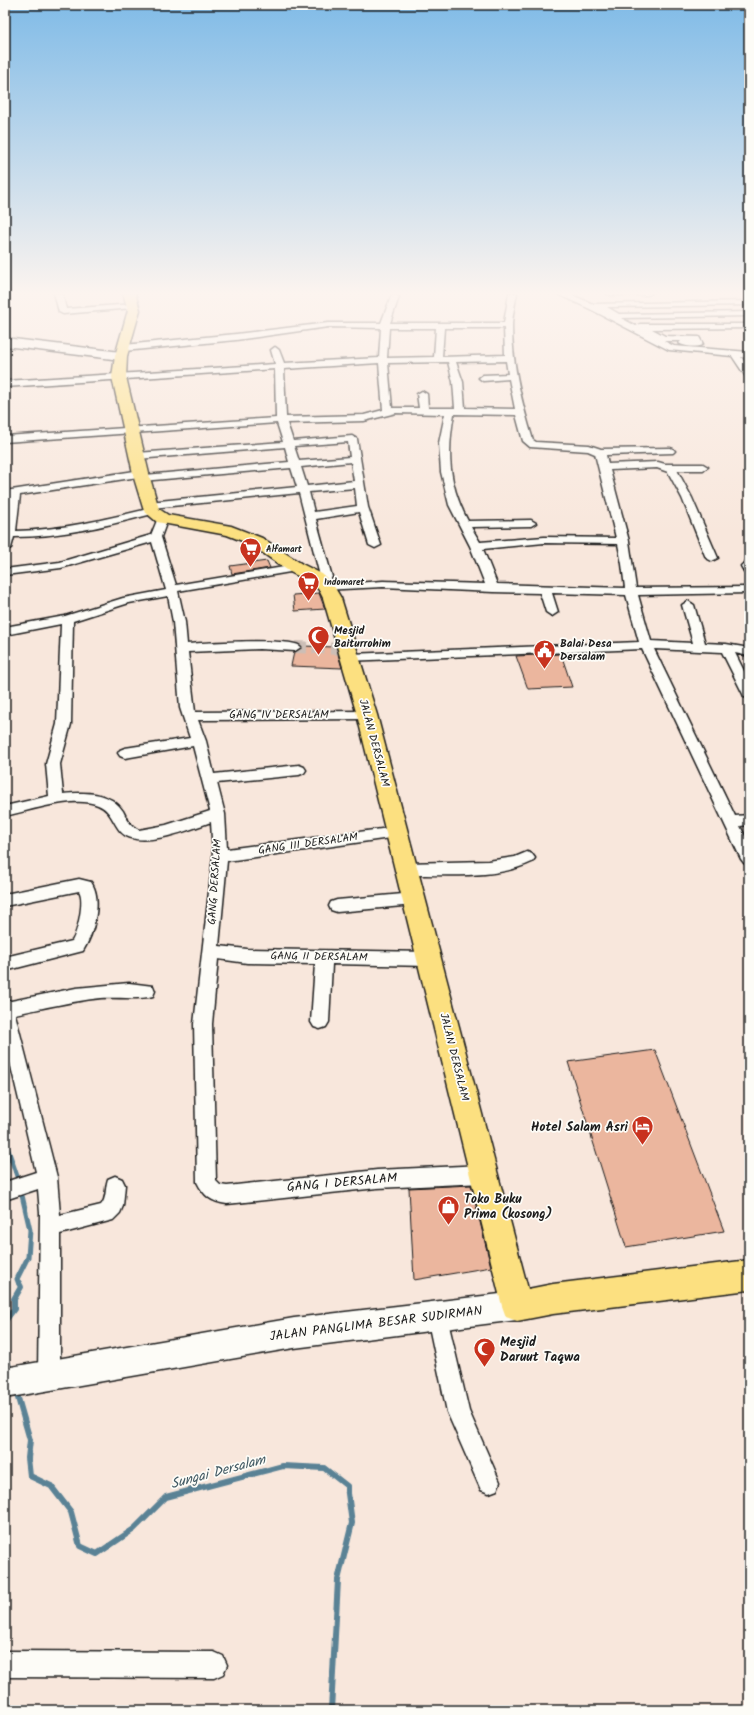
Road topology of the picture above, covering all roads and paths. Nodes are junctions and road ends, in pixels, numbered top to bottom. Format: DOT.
graph roads {
  1 [pos="120,373"];
  2 [pos="177,373"];
  3 [pos="280,373"];
  4 [pos="384,373"];
  5 [pos="455,373"];
  6 [pos="513,373"];
  7 [pos="513,376"];
  8 [pos="119,377"];
  9 [pos="483,378"];
  10 [pos="5,384"];
  11 [pos="422,394"];
  12 [pos="424,410"];
  13 [pos="455,410"];
  14 [pos="388,411"];
  15 [pos="520,412"];
  16 [pos="281,420"];
  17 [pos="131,430"];
  18 [pos="5,439"];
  19 [pos="288,443"];
  20 [pos="670,451"];
  21 [pos="600,452"];
  22 [pos="356,459"];
  23 [pos="295,466"];
  24 [pos="604,467"];
  25 [pos="666,467"];
  26 [pos="703,467"];
  27 [pos="140,469"];
  28 [pos="359,484"];
  29 [pos="303,489"];
  30 [pos="10,494"];
  31 [pos="363,507"];
  32 [pos="311,516"];
  33 [pos="155,518"];
  34 [pos="532,523"];
  35 [pos="465,524"];
  36 [pos="10,534"];
  37 [pos="623,541"];
  38 [pos="375,545"];
  39 [pos="476,546"];
  40 [pos="5,548"];
  41 [pos="712,558"];
  42 [pos="749,564"];
  43 [pos="296,568"];
  44 [pos="749,571"];
  45 [pos="5,572"];
  46 [pos="324,585"];
  47 [pos="493,588"];
  48 [pos="544,589"];
  49 [pos="172,590"];
  50 [pos="749,590"];
  51 [pos="631,592"];
  52 [pos="688,605"];
  53 [pos="552,612"];
  54 [pos="67,619"];
  55 [pos="5,631"];
  56 [pos="646,645"];
  57 [pos="295,647"];
  58 [pos="700,647"];
  59 [pos="181,648"];
  60 [pos="726,648"];
  61 [pos="346,652"];
  62 [pos="749,652"];
  63 [pos="749,694"];
  64 [pos="367,715"];
  65 [pos="190,716"];
  66 [pos="199,741"];
  67 [pos="125,753"];
  68 [pos="299,770"];
  69 [pos="209,779"];
  70 [pos="56,799"];
  71 [pos="5,811"];
  72 [pos="218,814"];
  73 [pos="749,820"];
  74 [pos="731,822"];
  75 [pos="397,832"];
  76 [pos="220,856"];
  77 [pos="527,858"];
  78 [pos="749,859"];
  79 [pos="406,869"];
  80 [pos="414,899"];
  81 [pos="5,900"];
  82 [pos="337,906"];
  83 [pos="210,952"];
  84 [pos="324,958"];
  85 [pos="429,959"];
  86 [pos="5,964"];
  87 [pos="147,991"];
  88 [pos="5,1007"];
  89 [pos="320,1022"];
  90 [pos="483,1174"];
  91 [pos="36,1181"];
  92 [pos="207,1182"];
  93 [pos="115,1185"];
  94 [pos="5,1191"];
  95 [pos="50,1227"];
  96 [pos="749,1275"];
  97 [pos="517,1306"];
  98 [pos="437,1317"];
  99 [pos="45,1375"];
  100 [pos="5,1383"];
  101 [pos="489,1482"];
  102 [pos="5,1664"];
  103 [pos="214,1665"];
  1 -- 8 [label="main road"];
  2 -- 8 [label="street"];
  3 -- 16 [label="street"];
  4 -- 14 [label="street"];
  5 -- 13 [label="street"];
  6 -- 7 [label="street"];
  7 -- 9 [label="street"];
  7 -- 15 [label="street"];
  8 -- 10 [label="street"];
  8 -- 17 [label="main road"];
  11 -- 12 [label="street"];
  12 -- 13 [label="street"];
  12 -- 14 [label="street"];
  13 -- 15 [label="street"];
  13 -- 35 [label="street"];
  14 -- 16 [label="street"];
  15 -- 21 [label="street"];
  16 -- 17 [label="street"];
  16 -- 19 [label="street"];
  17 -- 18 [label="street"];
  17 -- 27 [label="main road"];
  19 -- 22 [label="street"];
  19 -- 23 [label="street"];
  19 -- 27 [label="street"];
  20 -- 21 [label="street"];
  21 -- 24 [label="street"];
  22 -- 23 [label="street"];
  22 -- 28 [label="street"];
  23 -- 27 [label="street"];
  23 -- 29 [label="street"];
  24 -- 25 [label="street"];
  24 -- 37 [label="street"];
  25 -- 26 [label="street"];
  25 -- 41 [label="street"];
  27 -- 30 [label="street"];
  27 -- 33 [label="main road"];
  28 -- 29 [label="street"];
  28 -- 31 [label="street"];
  29 -- 32 [label="street"];
  29 -- 33 [label="street"];
  30 -- 36 [label="street"];
  31 -- 32 [label="street"];
  31 -- 38 [label="street"];
  32 -- 46 [label="street"];
  33 -- 36 [label="street"];
  33 -- 43 [label="main road"];
  33 -- 45 [label="street"];
  33 -- 49 [label="street, GANG DERSALAM"];
  34 -- 35 [label="street"];
  35 -- 39 [label="street"];
  36 -- 40 [label="street"];
  37 -- 39 [label="street"];
  37 -- 51 [label="street"];
  39 -- 47 [label="street"];
  42 -- 44 [label="street"];
  43 -- 46 [label="main road"];
  43 -- 49 [label="street"];
  46 -- 47 [label="street"];
  46 -- 61 [label="main road, JALAN DERSALAM"];
  47 -- 48 [label="street"];
  48 -- 51 [label="street"];
  48 -- 53 [label="street"];
  49 -- 54 [label="street"];
  49 -- 59 [label="street, GANG DERSALAM"];
  50 -- 51 [label="street"];
  51 -- 56 [label="street"];
  52 -- 58 [label="street"];
  54 -- 55 [label="street"];
  54 -- 70 [label="street"];
  56 -- 58 [label="street"];
  56 -- 61 [label="street"];
  56 -- 74 [label="street"];
  57 -- 59 [label="street"];
  58 -- 60 [label="street"];
  59 -- 65 [label="street, GANG DERSALAM"];
  60 -- 62 [label="street"];
  60 -- 63 [label="street"];
  61 -- 64 [label="main road, JALAN DERSALAM"];
  64 -- 65 [label="street, GANG IV DERSALAM"];
  64 -- 75 [label="main road, JALAN DERSALAM"];
  65 -- 66 [label="street, GANG DERSALAM"];
  66 -- 67 [label="street"];
  66 -- 69 [label="street, GANG DERSALAM"];
  68 -- 69 [label="street"];
  69 -- 72 [label="street, GANG DERSALAM"];
  70 -- 71 [label="street"];
  70 -- 72 [label="street"];
  72 -- 76 [label="street, GANG DERSALAM"];
  73 -- 74 [label="street"];
  74 -- 78 [label="street"];
  75 -- 76 [label="street, GANG III DERSALAM"];
  75 -- 79 [label="main road, JALAN DERSALAM"];
  76 -- 83 [label="street, GANG DERSALAM"];
  77 -- 79 [label="street"];
  79 -- 80 [label="main road, JALAN DERSALAM"];
  80 -- 82 [label="street"];
  80 -- 85 [label="main road, JALAN DERSALAM"];
  81 -- 86 [label="street"];
  83 -- 84 [label="street, GANG II DERSALAM"];
  83 -- 92 [label="street, GANG DERSALAM"];
  84 -- 85 [label="street, GANG II DERSALAM"];
  84 -- 89 [label="street"];
  85 -- 90 [label="main road, JALAN DERSALAM"];
  87 -- 88 [label="street"];
  88 -- 91 [label="street"];
  90 -- 92 [label="street, GANG I DERSALAM"];
  90 -- 97 [label="main road, JALAN DERSALAM"];
  91 -- 94 [label="street"];
  91 -- 95 [label="street"];
  93 -- 95 [label="street"];
  95 -- 99 [label="street"];
  96 -- 97 [label="main road, JALAN PANGLIMA BESAR SUDIRMAN"];
  97 -- 98 [label="main road, JALAN PANGLIMA BESAR SUDIRMAN"];
  98 -- 99 [label="main road, JALAN PANGLIMA BESAR SUDIRMAN"];
  98 -- 101 [label="street"];
  99 -- 100 [label="main road, JALAN PANGLIMA BESAR SUDIRMAN"];
  102 -- 103 [label="street"];
}
